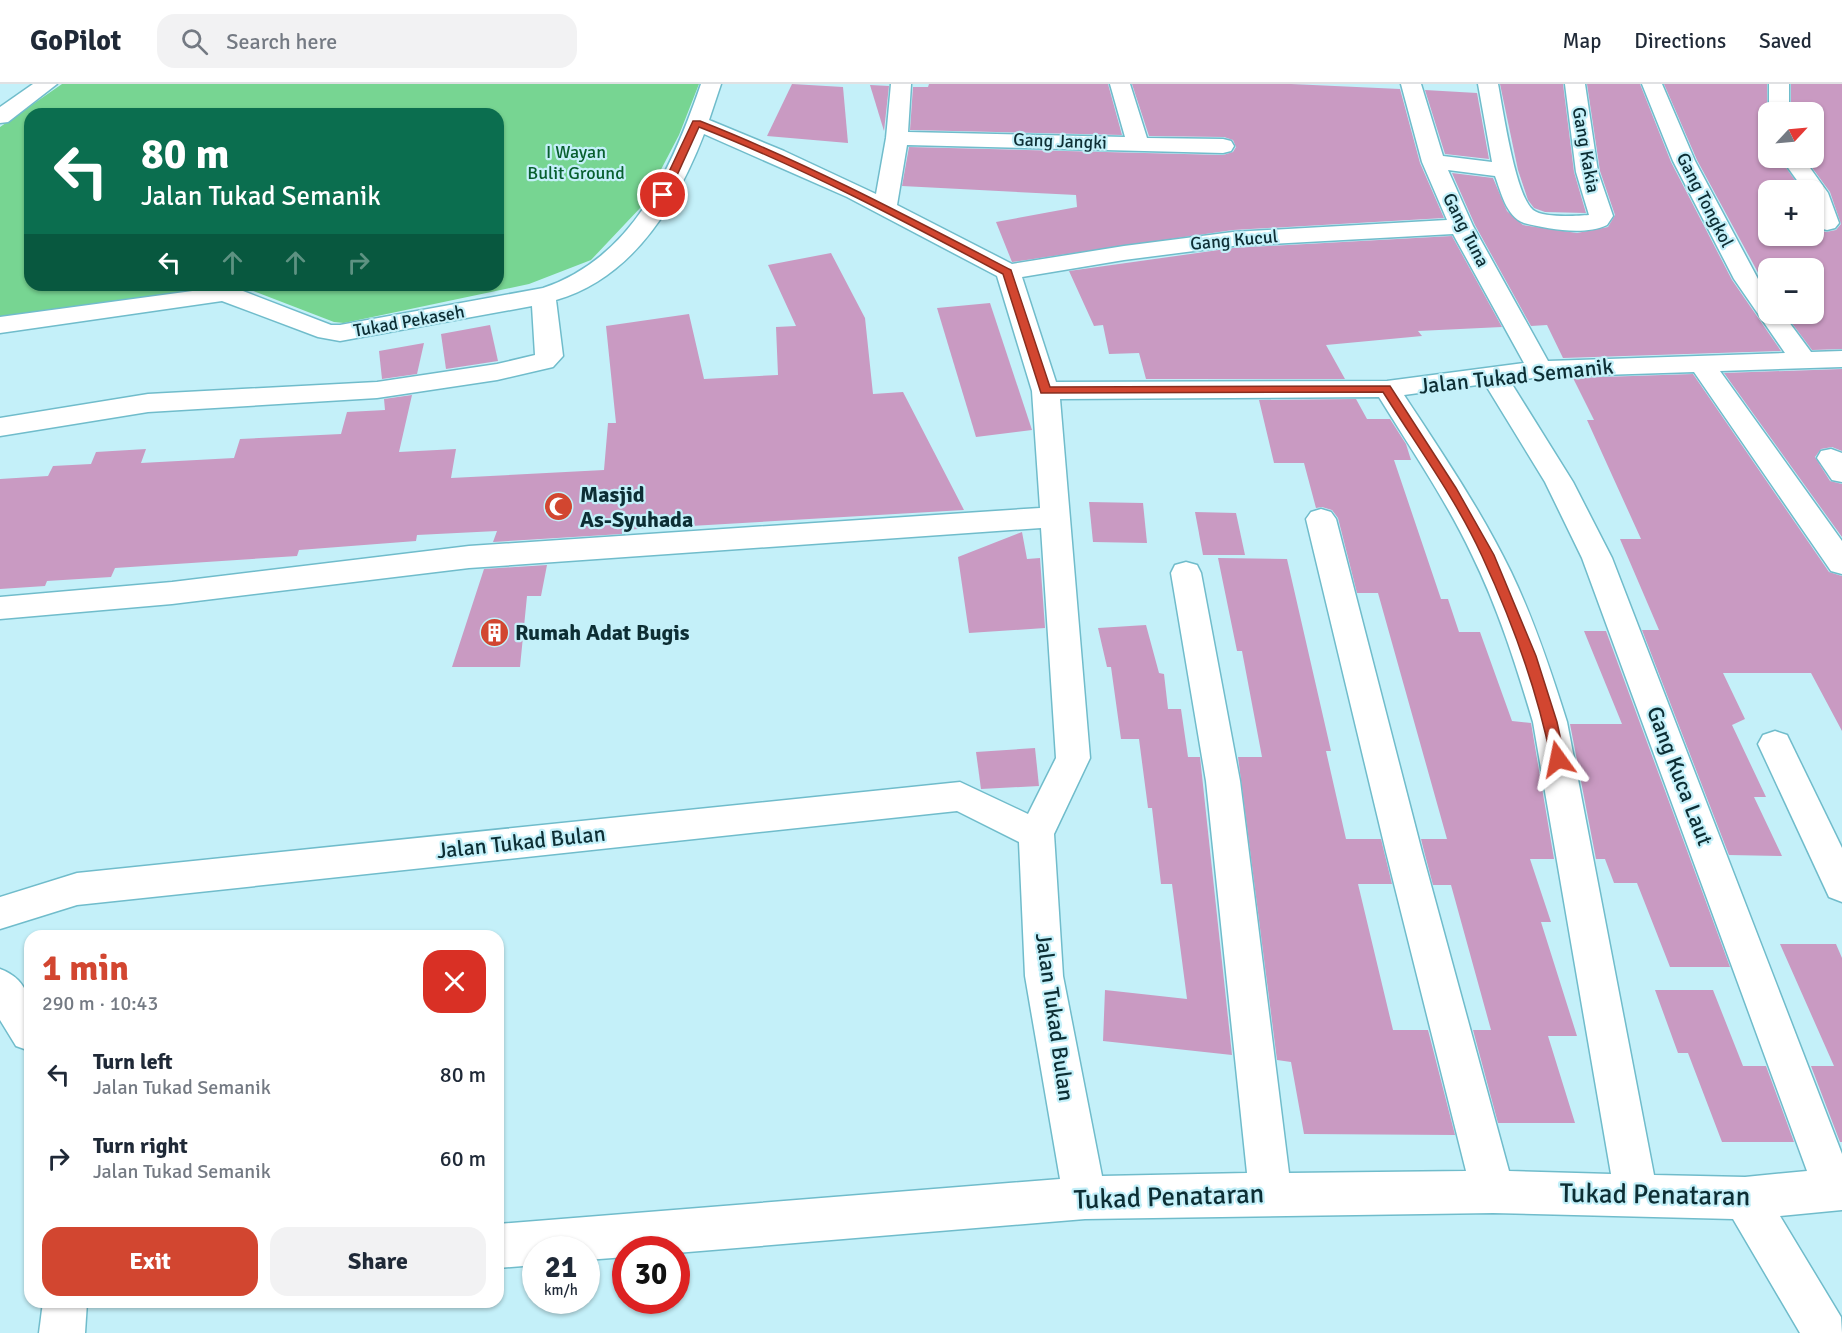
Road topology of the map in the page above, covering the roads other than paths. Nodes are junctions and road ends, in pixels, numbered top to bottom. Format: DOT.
graph roads {
  1 [pos="47,84"];
  2 [pos="711,84"];
  3 [pos="901,84"];
  4 [pos="1411,84"];
  5 [pos="1488,84"];
  6 [pos="1575,84"];
  7 [pos="1652,84"];
  8 [pos="1779,84"];
  9 [pos="1122,91"];
  10 [pos="1779,102"];
  11 [pos="0,117"];
  12 [pos="697,123"];
  13 [pos="897,138"];
  14 [pos="1138,144"];
  15 [pos="1223,146"];
  16 [pos="1433,162"];
  17 [pos="1799,168"];
  18 [pos="1504,170"];
  19 [pos="885,208"];
  20 [pos="1827,223"];
  21 [pos="1461,226"];
  22 [pos="1008,272"];
  23 [pos="543,296"];
  24 [pos="1758,296"];
  25 [pos="1778,324"];
  26 [pos="0,325"];
  27 [pos="1803,359"];
  28 [pos="1842,359"];
  29 [pos="1700,362"];
  30 [pos="1540,369"];
  31 [pos="1493,376"];
  32 [pos="1386,389"];
  33 [pos="1045,391"];
  34 [pos="0,427"];
  35 [pos="1054,516"];
  36 [pos="1321,519"];
  37 [pos="1842,563"];
  38 [pos="1186,573"];
  39 [pos="0,608"];
  40 [pos="1775,744"];
  41 [pos="1036,834"];
  42 [pos="1842,886"];
  43 [pos="0,913"];
  44 [pos="0,986"];
  45 [pos="24,1024"];
  46 [pos="1839,1190"];
  47 [pos="1493,1192"];
  48 [pos="1270,1194"];
  49 [pos="1636,1194"];
  50 [pos="1085,1198"];
  51 [pos="1744,1198"];
  52 [pos="504,1246"];
  53 [pos="64,1308"];
  54 [pos="62,1333"];
  55 [pos="1825,1333"];
  1 -- 11 [label="street"];
  2 -- 12 [label="street, Tukad Pekaseh"];
  3 -- 13 [label="street"];
  4 -- 16 [label="street, Gang Tuna"];
  5 -- 18 [label="street"];
  6 -- 18 [label="street, Gang Kakia"];
  7 -- 24 [label="street, Gang Tongkol"];
  8 -- 10 [label="street"];
  9 -- 14 [label="street"];
  12 -- 19 [label="street"];
  12 -- 23 [label="street, Tukad Pekaseh"];
  13 -- 14 [label="street, Gang Jangki"];
  13 -- 19 [label="street"];
  14 -- 15 [label="street, Gang Jangki"];
  16 -- 18 [label="street"];
  16 -- 21 [label="street, Gang Tuna"];
  17 -- 20 [label="street"];
  19 -- 22 [label="street"];
  21 -- 22 [label="street, Gang Kucul"];
  21 -- 30 [label="street, Gang Tuna"];
  22 -- 33 [label="street"];
  23 -- 26 [label="street, Tukad Pekaseh"];
  23 -- 34 [label="street"];
  25 -- 27 [label="street, Gang Tongkol"];
  27 -- 28 [label="street, Jalan Tukad Semanik"];
  27 -- 29 [label="street, Jalan Tukad Semanik"];
  29 -- 30 [label="street, Jalan Tukad Semanik"];
  29 -- 37 [label="street"];
  30 -- 31 [label="street, Jalan Tukad Semanik"];
  31 -- 32 [label="street, Jalan Tukad Semanik"];
  31 -- 46 [label="street, Gang Kuca Laut"];
  32 -- 33 [label="street, Jalan Tukad Semanik"];
  32 -- 49 [label="street"];
  33 -- 35 [label="street"];
  35 -- 39 [label="street"];
  35 -- 41 [label="street, Jalan Tukad Bulan"];
  36 -- 47 [label="street"];
  38 -- 48 [label="street"];
  40 -- 42 [label="street"];
  41 -- 43 [label="street, Jalan Tukad Bulan"];
  41 -- 50 [label="street, Jalan Tukad Bulan"];
  44 -- 45 [label="street"];
  46 -- 51 [label="street, Tukad Penataran"];
  47 -- 48 [label="street, Tukad Penataran"];
  47 -- 49 [label="street, Tukad Penataran"];
  48 -- 50 [label="street, Tukad Penataran"];
  49 -- 51 [label="street, Tukad Penataran"];
  50 -- 52 [label="street, Tukad Penataran"];
  51 -- 55 [label="street"];
  53 -- 54 [label="street"];
}
